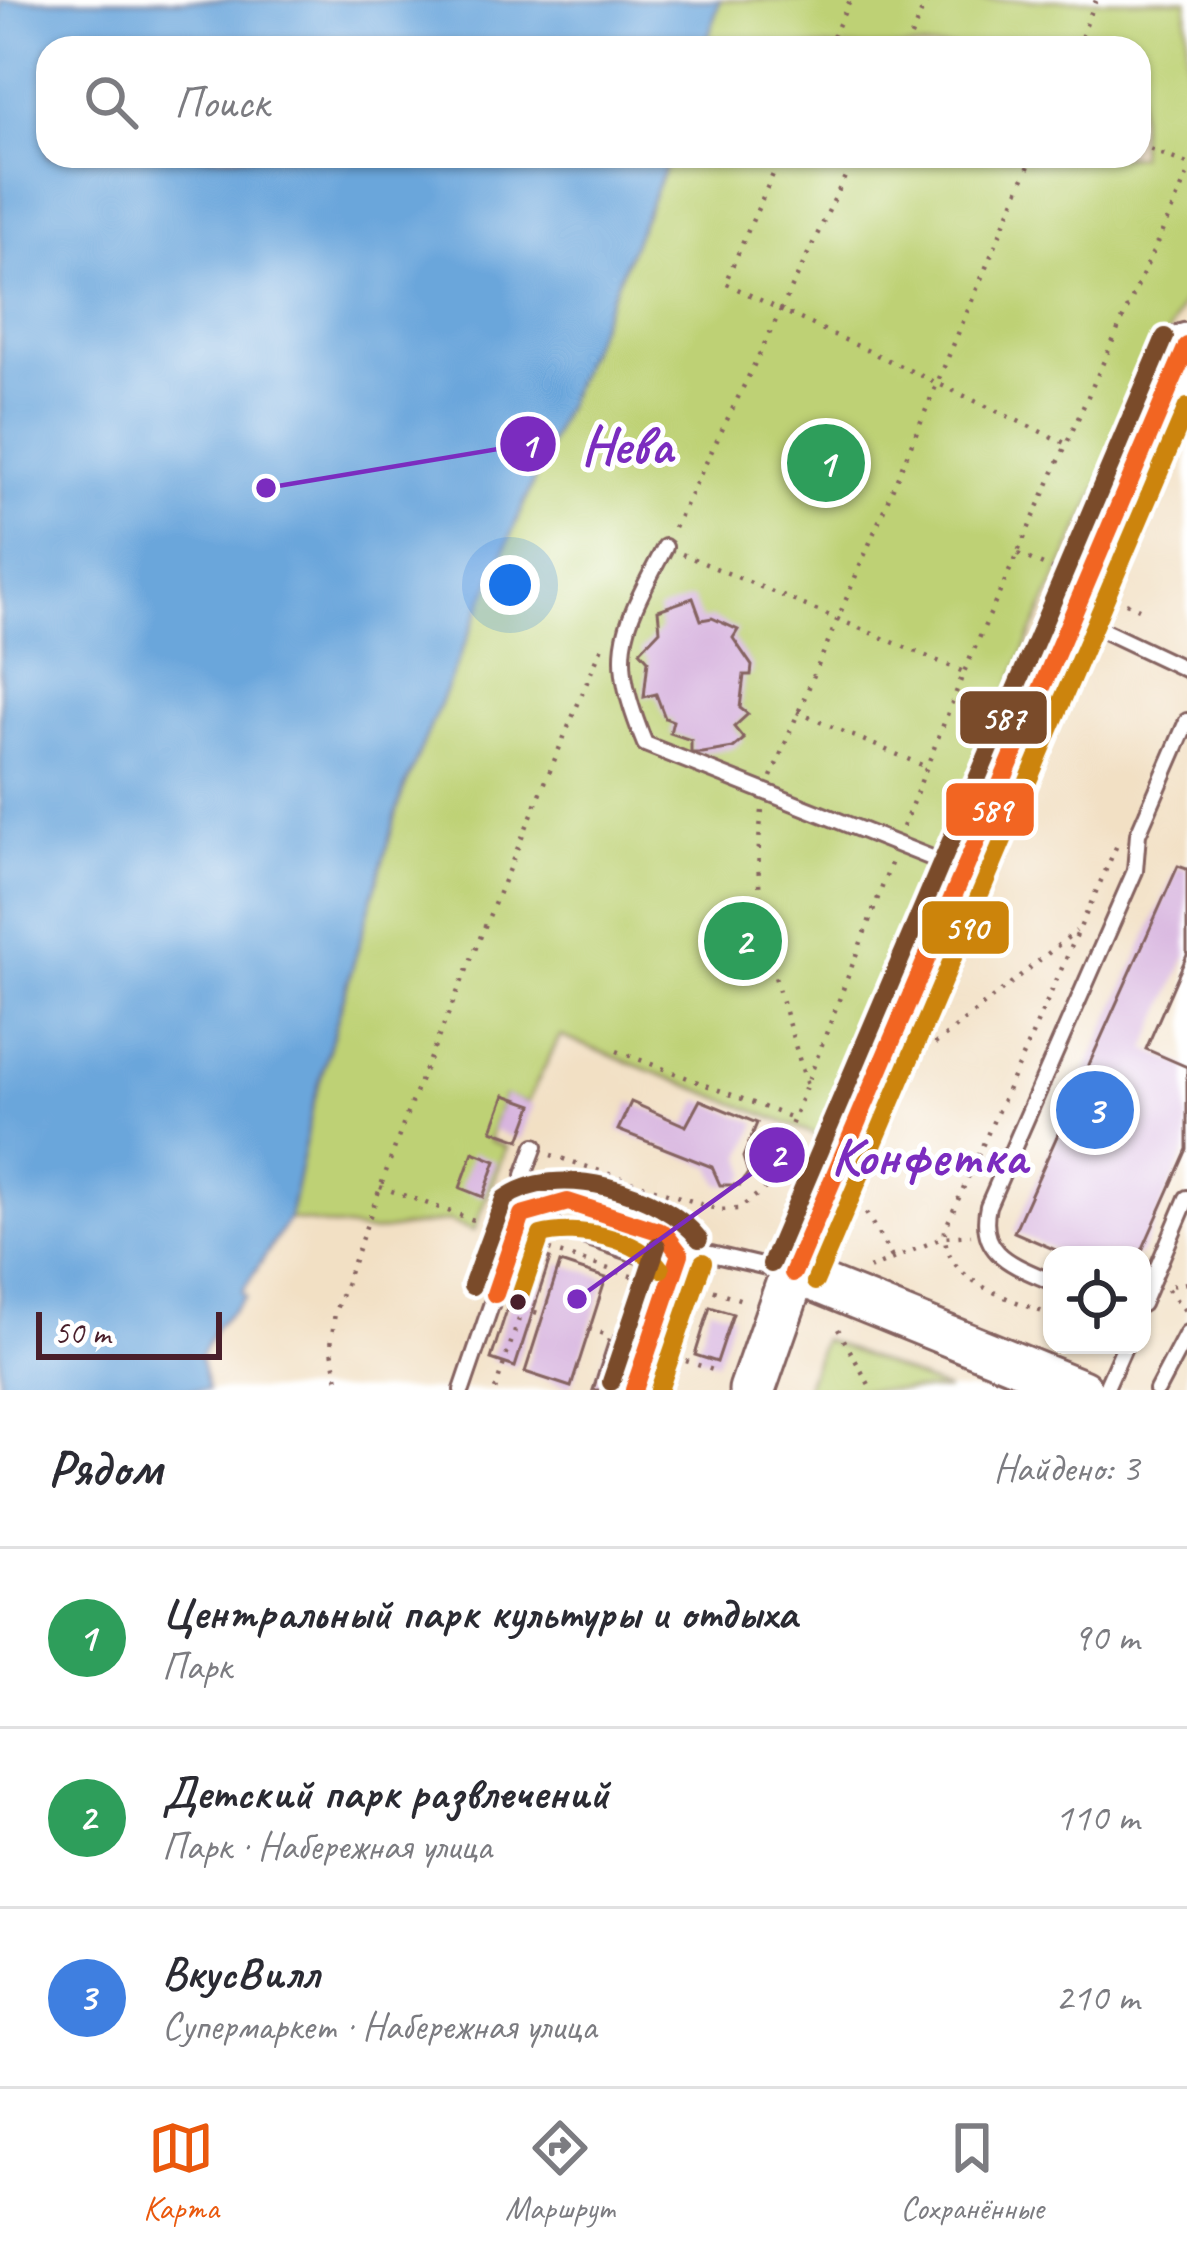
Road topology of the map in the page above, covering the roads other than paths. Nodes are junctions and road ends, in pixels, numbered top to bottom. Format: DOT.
graph roads {
  1 [pos="1187,347"];
  2 [pos="664,547"];
  3 [pos="1082,595"];
  4 [pos="1187,670"];
  5 [pos="1187,721"];
  6 [pos="962,870"];
  7 [pos="535,1148"];
  8 [pos="1187,1198"];
  9 [pos="521,1215"];
  10 [pos="680,1254"];
  11 [pos="793,1273"];
  12 [pos="1043,1278"];
  13 [pos="1151,1283"];
  14 [pos="1187,1333"];
  15 [pos="1121,1354"];
  16 [pos="736,1381"];
  17 [pos="462,1390"];
  18 [pos="634,1390"];
  19 [pos="1082,1390"];
  20 [pos="1105,1390"];
  21 [pos="1157,1390"];
  1 -- 3 [label="main road"];
  2 -- 6 [label="lane"];
  3 -- 4 [label="lane"];
  3 -- 6 [label="main road"];
  5 -- 12 [label="lane"];
  6 -- 11 [label="main road"];
  7 -- 9 [label="lane"];
  8 -- 13 [label="lane"];
  9 -- 10 [label="lane"];
  9 -- 10 [label="lane"];
  9 -- 17 [label="lane"];
  10 -- 11 [label="lane"];
  10 -- 18 [label="lane"];
  11 -- 16 [label="main road"];
  11 -- 19 [label="street"];
  14 -- 21 [label="lane"];
  15 -- 20 [label="lane"];
}
